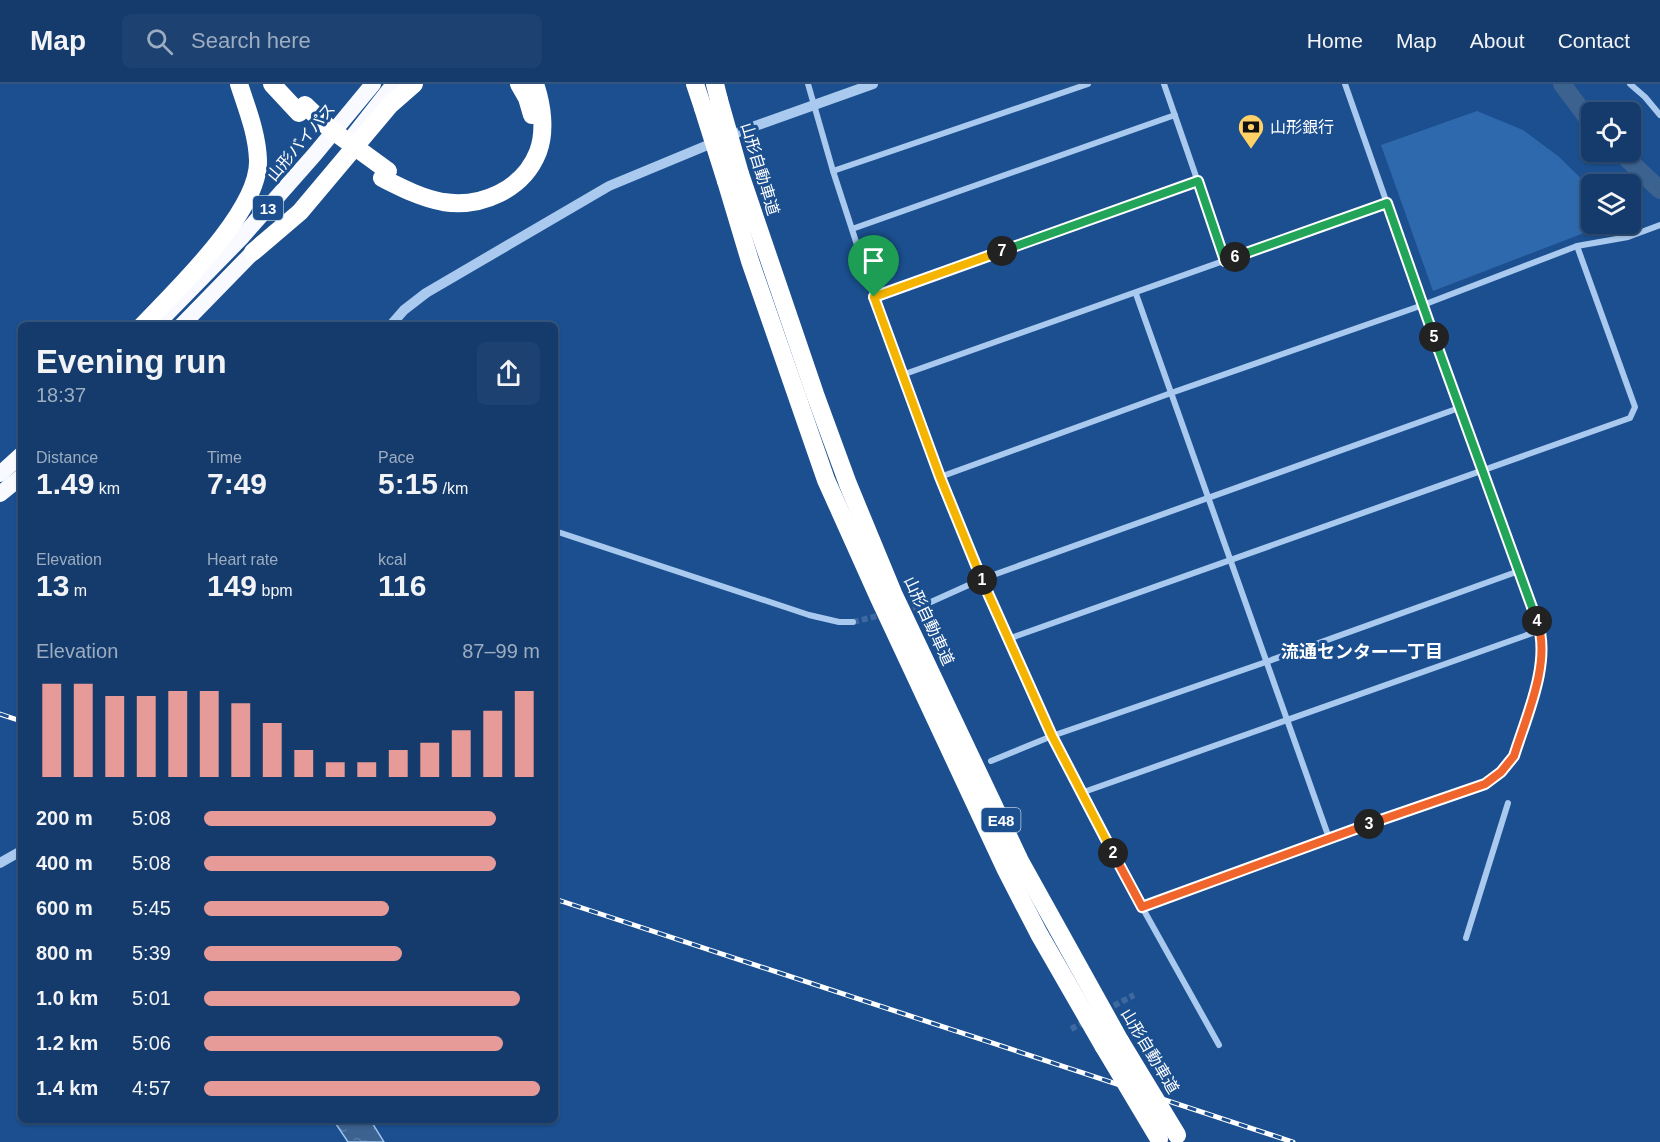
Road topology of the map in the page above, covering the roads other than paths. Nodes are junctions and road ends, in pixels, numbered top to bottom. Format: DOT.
graph roads {
  1 [pos="239,84"];
  2 [pos="272,84"];
  3 [pos="285,84"];
  4 [pos="373,84"];
  5 [pos="394,84"];
  6 [pos="414,84"];
  7 [pos="519,84"];
  8 [pos="535,84"];
  9 [pos="696,84"];
  10 [pos="808,84"];
  11 [pos="873,84"];
  12 [pos="1088,84"];
  13 [pos="1164,84"];
  14 [pos="1345,84"];
  15 [pos="1630,84"];
  16 [pos="717,92"];
  17 [pos="814,106"];
  18 [pos="302,109"];
  19 [pos="1175,115"];
  20 [pos="1660,115"];
  21 [pos="833,171"];
  22 [pos="385,174"];
  23 [pos="733,178"];
  24 [pos="1198,181"];
  25 [pos="1387,203"];
  26 [pos="1660,225"];
  27 [pos="852,230"];
  28 [pos="1577,246"];
  29 [pos="253,252"];
  30 [pos="1225,261"];
  31 [pos="1136,294"];
  32 [pos="874,297"];
  33 [pos="1423,305"];
  34 [pos="146,322"];
  35 [pos="159,322"];
  36 [pos="185,322"];
  37 [pos="394,322"];
  38 [pos="902,375"];
  39 [pos="1171,393"];
  40 [pos="1459,408"];
  41 [pos="18,458"];
  42 [pos="1483,471"];
  43 [pos="0,474"];
  44 [pos="940,477"];
  45 [pos="18,479"];
  46 [pos="0,494"];
  47 [pos="1209,497"];
  48 [pos="558,532"];
  49 [pos="1231,561"];
  50 [pos="1519,571"];
  51 [pos="981,579"];
  52 [pos="922,606"];
  53 [pos="854,622"];
  54 [pos="1540,630"];
  55 [pos="1008,639"];
  56 [pos="1266,662"];
  57 [pos="1288,719"];
  58 [pos="1052,736"];
  59 [pos="991,761"];
  60 [pos="1081,793"];
  61 [pos="1508,803"];
  62 [pos="1329,838"];
  63 [pos="18,853"];
  64 [pos="0,863"];
  65 [pos="1142,907"];
  66 [pos="1466,938"];
  67 [pos="1220,1045"];
  68 [pos="1170,1139"];
  1 -- 34 [label="highway"];
  2 -- 18 [label="highway"];
  3 -- 18 [label="highway"];
  4 -- 35 [label="highway, 山形バイパス / 13"];
  5 -- 29 [label="highway, 13"];
  6 -- 29 [label="highway"];
  7 -- 22 [label="highway"];
  8 -- 22 [label="highway"];
  9 -- 23 [label="highway, 山形自動車道 / E48, bridge"];
  10 -- 17 [label="street"];
  11 -- 17 [label="street"];
  12 -- 21 [label="street"];
  13 -- 19 [label="street"];
  14 -- 25 [label="street"];
  15 -- 20 [label="street"];
  16 -- 23 [label="highway, 山形自動車道 / E48, bridge"];
  17 -- 21 [label="street"];
  17 -- 37 [label="street"];
  18 -- 22 [label="highway, bridge"];
  19 -- 24 [label="street"];
  19 -- 27 [label="street"];
  21 -- 27 [label="street"];
  23 -- 68 [label="highway, 山形自動車道 / E48, bridge"];
  24 -- 30 [label="street"];
  24 -- 32 [label="street"];
  25 -- 30 [label="street"];
  25 -- 33 [label="street"];
  26 -- 28 [label="street"];
  27 -- 32 [label="street"];
  28 -- 33 [label="street"];
  28 -- 42 [label="street"];
  29 -- 36 [label="highway, 13"];
  30 -- 31 [label="street"];
  31 -- 38 [label="street"];
  31 -- 39 [label="street"];
  32 -- 38 [label="street"];
  33 -- 39 [label="street"];
  33 -- 40 [label="street"];
  38 -- 44 [label="street"];
  39 -- 44 [label="street"];
  39 -- 47 [label="street"];
  40 -- 42 [label="street"];
  40 -- 47 [label="street"];
  41 -- 43 [label="highway"];
  42 -- 49 [label="street"];
  42 -- 50 [label="street"];
  44 -- 51 [label="street"];
  45 -- 46 [label="highway"];
  47 -- 49 [label="street"];
  47 -- 51 [label="street"];
  48 -- 53 [label="street"];
  49 -- 55 [label="street"];
  49 -- 56 [label="street"];
  50 -- 54 [label="street"];
  50 -- 56 [label="street"];
  51 -- 52 [label="street"];
  51 -- 55 [label="street"];
  54 -- 57 [label="street"];
  54 -- 62 [label="street"];
  55 -- 58 [label="street"];
  56 -- 57 [label="street"];
  56 -- 58 [label="street"];
  57 -- 60 [label="street"];
  57 -- 62 [label="street"];
  58 -- 59 [label="street"];
  58 -- 60 [label="street"];
  60 -- 65 [label="street"];
  61 -- 66 [label="street"];
  62 -- 65 [label="street"];
  63 -- 64 [label="street"];
  65 -- 67 [label="street"];
}
